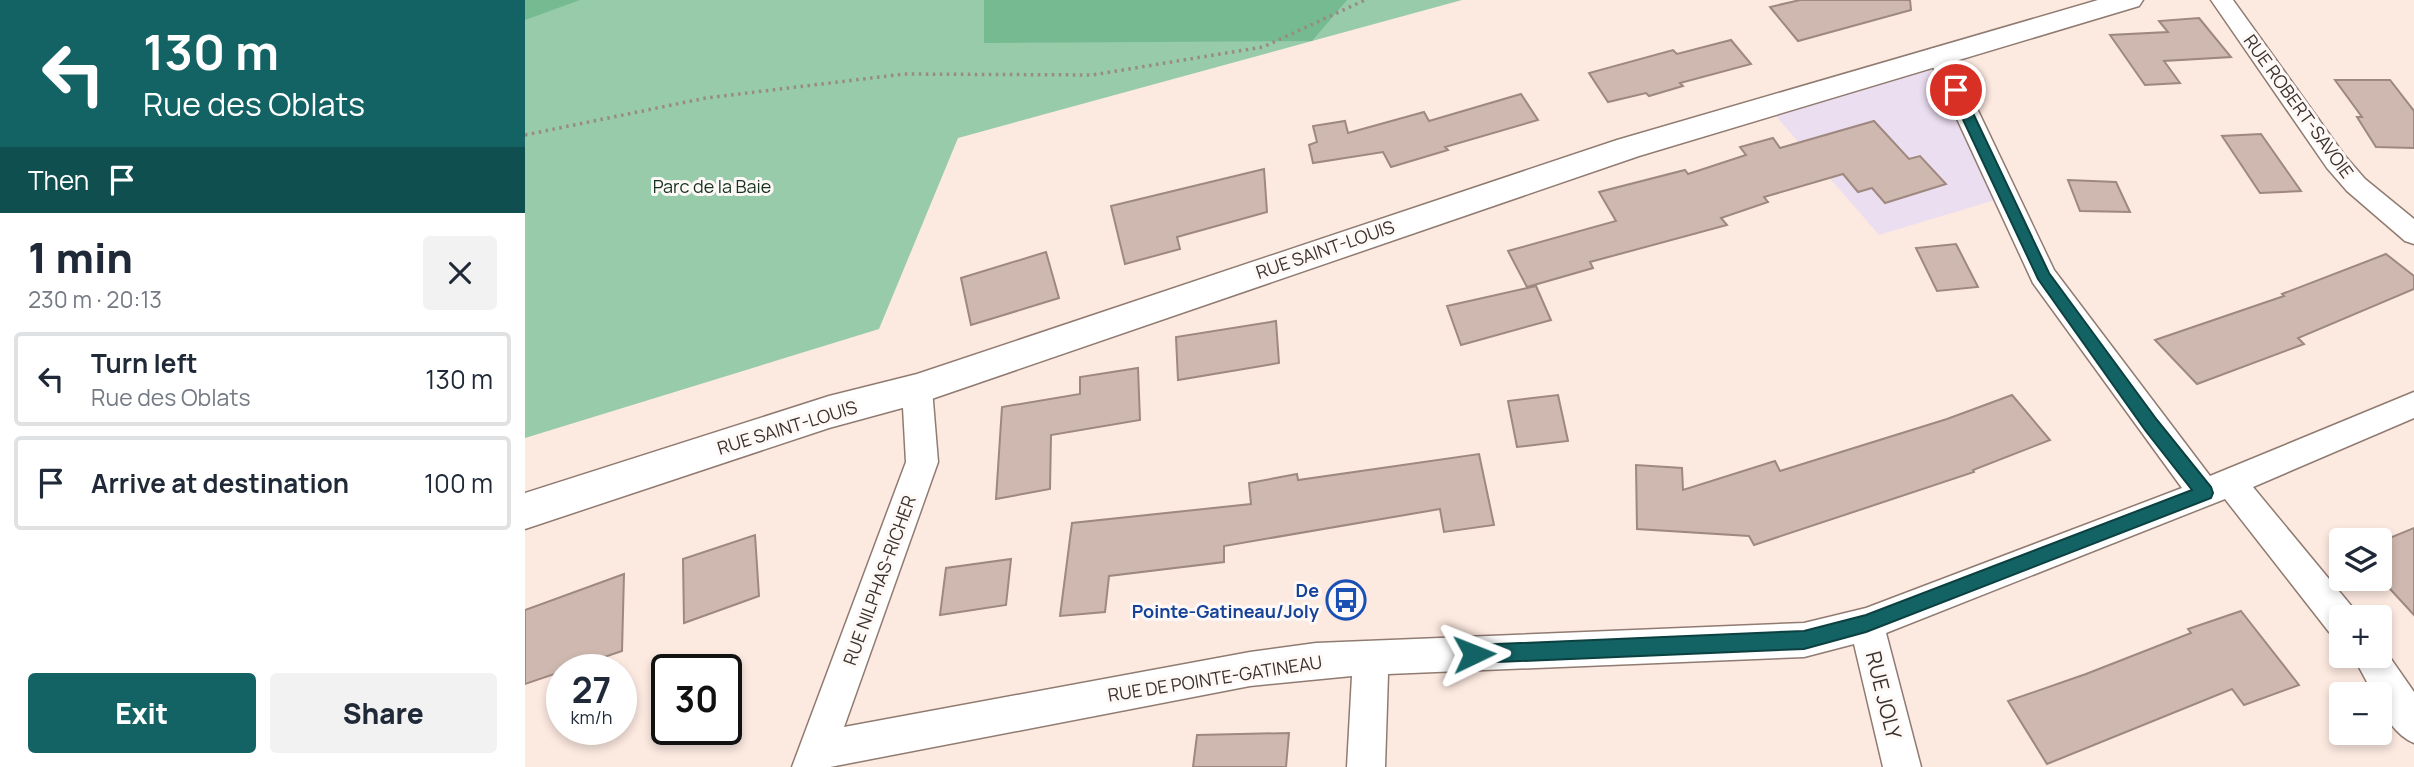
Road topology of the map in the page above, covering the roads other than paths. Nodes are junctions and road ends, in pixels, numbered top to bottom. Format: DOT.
graph roads {
  1 [pos="2129,0"];
  2 [pos="2222,0"];
  3 [pos="1939,54"];
  4 [pos="2414,234"];
  5 [pos="917,389"];
  6 [pos="2414,405"];
  7 [pos="2217,487"];
  8 [pos="525,511"];
  9 [pos="2329,608"];
  10 [pos="1866,624"];
  11 [pos="1371,657"];
  12 [pos="2378,668"];
  13 [pos="2414,725"];
  14 [pos="814,759"];
  15 [pos="1366,767"];
  16 [pos="1902,767"];
  1 -- 3 [label="street, RUE SAINT-LOUIS"];
  2 -- 4 [label="street, RUE ROBERT-SAVOIE"];
  3 -- 5 [label="street, RUE SAINT-LOUIS"];
  3 -- 7 [label="street"];
  5 -- 8 [label="street, RUE SAINT-LOUIS"];
  5 -- 14 [label="street, RUE NILPHAS-RICHER"];
  6 -- 7 [label="street, RUE DE POINTE-GATINEAU"];
  7 -- 9 [label="street"];
  7 -- 10 [label="street, RUE DE POINTE-GATINEAU"];
  10 -- 11 [label="street, RUE DE POINTE-GATINEAU"];
  10 -- 16 [label="street, RUE JOLY"];
  11 -- 14 [label="street, RUE DE POINTE-GATINEAU"];
  11 -- 15 [label="street"];
  12 -- 13 [label="street"];
}
